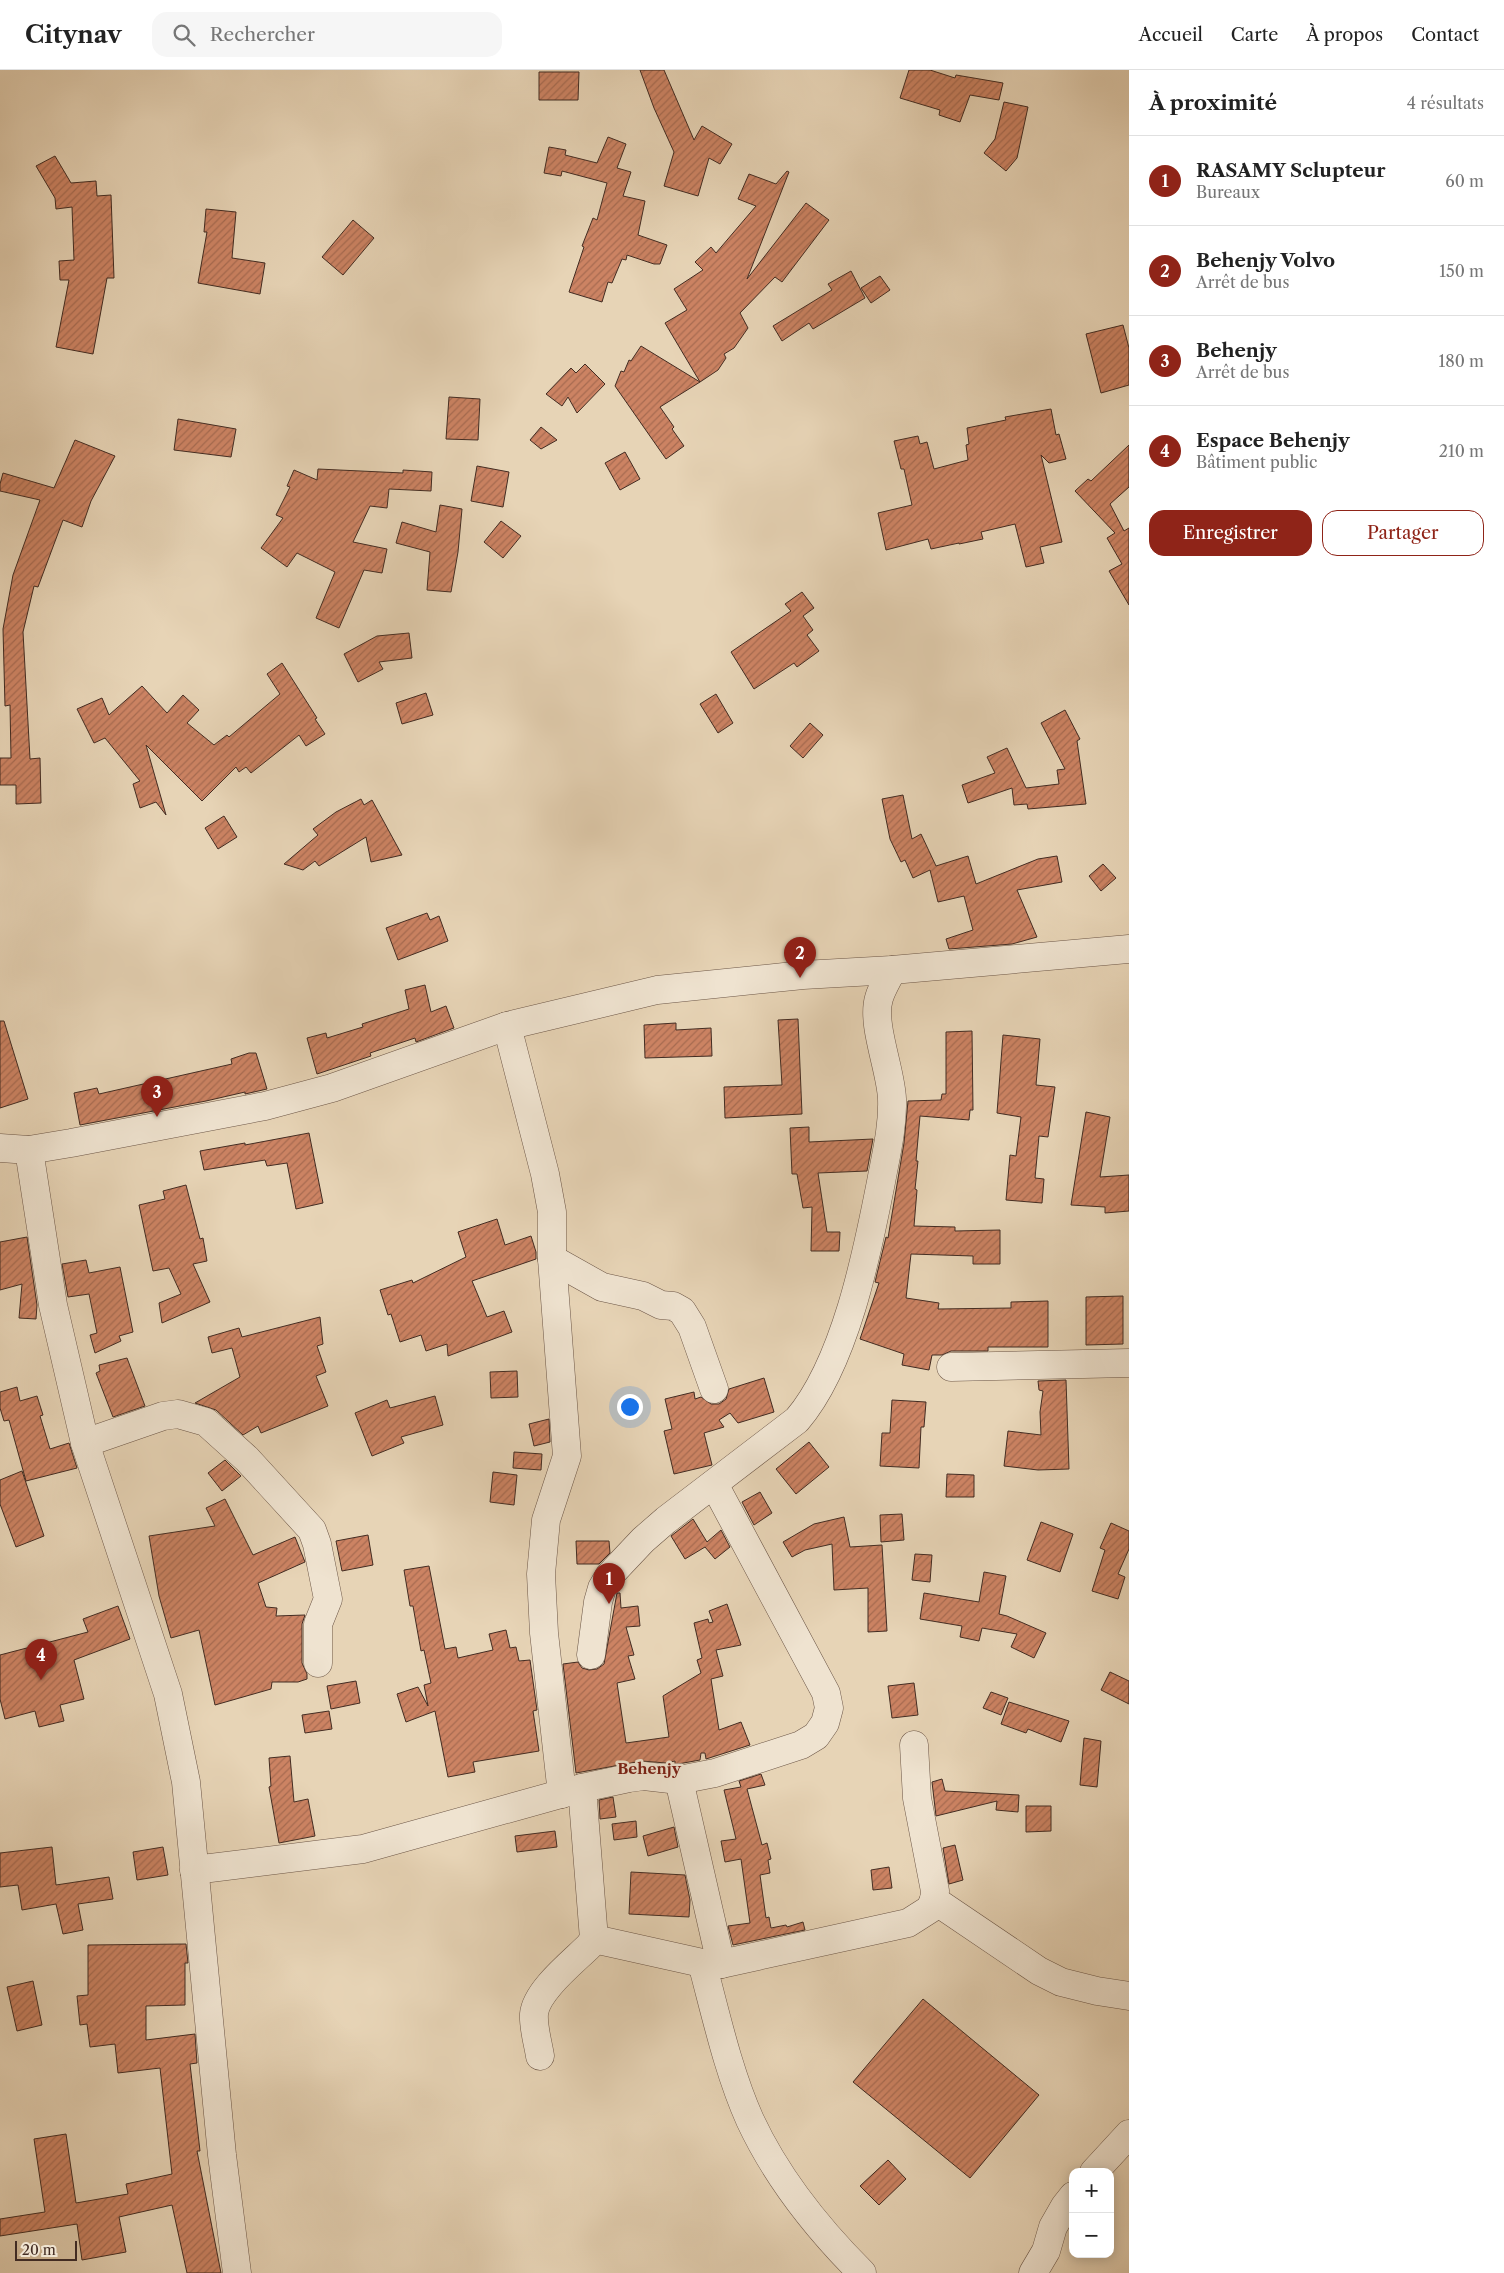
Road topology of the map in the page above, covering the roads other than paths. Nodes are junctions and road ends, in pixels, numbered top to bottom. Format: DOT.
graph roads {
  1 [pos="1124,946"];
  2 [pos="892,970"];
  3 [pos="507,1026"];
  4 [pos="0,1148"];
  5 [pos="29,1150"];
  6 [pos="552,1259"];
  7 [pos="1129,1363"];
  8 [pos="951,1367"];
  9 [pos="714,1389"];
  10 [pos="85,1443"];
  11 [pos="714,1484"];
  12 [pos="592,1655"];
  13 [pos="318,1663"];
  14 [pos="914,1745"];
  15 [pos="679,1780"];
  16 [pos="572,1791"];
  17 [pos="194,1870"];
  18 [pos="934,1900"];
  19 [pos="594,1939"];
  20 [pos="711,1964"];
  21 [pos="1129,1996"];
  22 [pos="540,2056"];
  23 [pos="1129,2134"];
  24 [pos="1098,2168"];
  25 [pos="1069,2201"];
  26 [pos="237,2273"];
  27 [pos="862,2273"];
  28 [pos="1033,2273"];
  1 -- 2 [label="street"];
  2 -- 3 [label="street"];
  2 -- 11 [label="street"];
  3 -- 5 [label="street"];
  3 -- 6 [label="street"];
  4 -- 5 [label="street"];
  5 -- 10 [label="street"];
  6 -- 9 [label="street"];
  6 -- 16 [label="street"];
  7 -- 8 [label="street"];
  10 -- 13 [label="street"];
  10 -- 17 [label="street"];
  11 -- 12 [label="street"];
  11 -- 15 [label="street"];
  14 -- 18 [label="street"];
  15 -- 16 [label="street"];
  15 -- 20 [label="street"];
  16 -- 17 [label="street"];
  16 -- 19 [label="street"];
  17 -- 26 [label="street"];
  18 -- 20 [label="street"];
  18 -- 21 [label="street"];
  19 -- 20 [label="street"];
  19 -- 22 [label="street"];
  20 -- 27 [label="street"];
  23 -- 24 [label="street"];
  25 -- 28 [label="street"];
}
